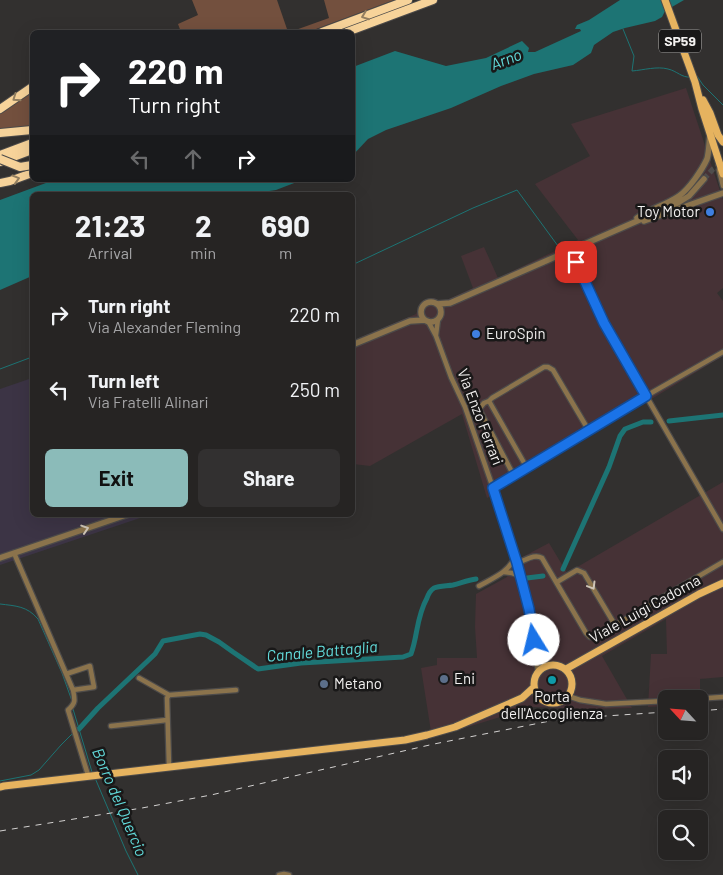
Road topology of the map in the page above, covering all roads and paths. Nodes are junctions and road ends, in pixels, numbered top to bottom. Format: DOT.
graph roads {
  1 [pos="408,0"];
  2 [pos="433,0"];
  3 [pos="665,0"];
  4 [pos="327,30"];
  5 [pos="352,30"];
  6 [pos="695,82"];
  7 [pos="30,88"];
  8 [pos="701,96"];
  9 [pos="0,109"];
  10 [pos="30,130"];
  11 [pos="0,133"];
  12 [pos="710,134"];
  13 [pos="723,142"];
  14 [pos="30,144"];
  15 [pos="30,151"];
  16 [pos="715,152"];
  17 [pos="0,155"];
  18 [pos="0,161"];
  19 [pos="723,162"];
  20 [pos="30,164"];
  21 [pos="30,174"];
  22 [pos="723,174"];
  23 [pos="704,179"];
  24 [pos="0,182"];
  25 [pos="723,186"];
  26 [pos="723,193"];
  27 [pos="625,226"];
  28 [pos="570,251"];
  29 [pos="450,303"];
  30 [pos="436,304"];
  31 [pos="421,312"];
  32 [pos="440,316"];
  33 [pos="410,321"];
  34 [pos="427,321"];
  35 [pos="436,336"];
  36 [pos="355,344"];
  37 [pos="723,352"];
  38 [pos="646,396"];
  39 [pos="489,401"];
  40 [pos="589,431"];
  41 [pos="527,468"];
  42 [pos="514,476"];
  43 [pos="493,488"];
  44 [pos="120,517"];
  45 [pos="723,529"];
  46 [pos="14,553"];
  47 [pos="516,557"];
  48 [pos="0,558"];
  49 [pos="723,562"];
  50 [pos="517,563"];
  51 [pos="502,573"];
  52 [pos="521,576"];
  53 [pos="557,582"];
  54 [pos="723,583"];
  55 [pos="479,586"];
  56 [pos="615,625"];
  57 [pos="536,653"];
  58 [pos="582,661"];
  59 [pos="546,666"];
  60 [pos="566,669"];
  61 [pos="538,671"];
  62 [pos="66,674"];
  63 [pos="139,678"];
  64 [pos="571,678"];
  65 [pos="534,687"];
  66 [pos="73,690"];
  67 [pos="236,690"];
  68 [pos="169,695"];
  69 [pos="568,696"];
  70 [pos="539,697"];
  71 [pos="723,697"];
  72 [pos="522,698"];
  73 [pos="708,698"];
  74 [pos="658,701"];
  75 [pos="167,720"];
  76 [pos="111,726"];
  77 [pos="169,766"];
  78 [pos="88,775"];
  79 [pos="1,786"];
  80 [pos="279,875"];
  81 [pos="288,875"];
  1 -- 4 [label="highway, one-way"];
  2 -- 5 [label="highway"];
  3 -- 6 [label="main road, SP59"];
  6 -- 8 [label="main road"];
  6 -- 12 [label="main road, SP59"];
  7 -- 9 [label="highway, one-way"];
  8 -- 13 [label="main road"];
  8 -- 19 [label="main road"];
  10 -- 11 [label="highway"];
  12 -- 16 [label="main road, SP59"];
  12 -- 27 [label="street"];
  14 -- 17 [label="highway"];
  15 -- 18 [label="highway"];
  16 -- 22 [label="main road, SP59"];
  16 -- 25 [label="street"];
  18 -- 20 [label="highway, bridge"];
  24 -- 21 [label="highway, one-way"];
  23 -- 27 [label="street"];
  26 -- 27 [label="street"];
  27 -- 28 [label="street"];
  28 -- 29 [label="street"];
  28 -- 38 [label="street"];
  29 -- 30 [label="street"];
  29 -- 32 [label="street"];
  30 -- 31 [label="street"];
  30 -- 32 [label="street"];
  31 -- 33 [label="street"];
  31 -- 34 [label="street"];
  32 -- 34 [label="street"];
  32 -- 35 [label="street"];
  33 -- 34 [label="street"];
  33 -- 36 [label="street"];
  34 -- 35 [label="street, Via Enzo Ferrari"];
  35 -- 43 [label="street, Via Enzo Ferrari"];
  37 -- 38 [label="street"];
  38 -- 40 [label="street"];
  38 -- 45 [label="street"];
  39 -- 40 [label="street"];
  39 -- 41 [label="street"];
  39 -- 42 [label="street"];
  40 -- 41 [label="street"];
  41 -- 42 [label="street"];
  42 -- 43 [label="street"];
  43 -- 47 [label="street, Via Enzo Ferrari"];
  46 -- 44 [label="street, one-way"];
  46 -- 48 [label="street"];
  46 -- 62 [label="street"];
  47 -- 50 [label="street, Via Enzo Ferrari"];
  47 -- 51 [label="street"];
  49 -- 56 [label="street"];
  50 -- 52 [label="street, Via Enzo Ferrari"];
  50 -- 53 [label="street"];
  51 -- 52 [label="street"];
  51 -- 55 [label="street"];
  52 -- 57 [label="street, Via Enzo Ferrari"];
  53 -- 56 [label="street, one-way"];
  53 -- 56 [label="street"];
  54 -- 58 [label="main road, Viale Luigi Cadorna"];
  57 -- 59 [label="street"];
  57 -- 61 [label="street, Via Enzo Ferrari"];
  58 -- 60 [label="main road, Viale Luigi Cadorna"];
  58 -- 64 [label="main road, Viale Luigi Cadorna"];
  59 -- 60 [label="main road"];
  59 -- 61 [label="main road"];
  60 -- 64 [label="main road"];
  61 -- 65 [label="main road"];
  62 -- 66 [label="street"];
  62 -- 66 [label="street"];
  63 -- 68 [label="street"];
  64 -- 69 [label="main road"];
  65 -- 70 [label="main road"];
  65 -- 72 [label="main road"];
  66 -- 78 [label="street"];
  67 -- 68 [label="street"];
  68 -- 75 [label="street"];
  69 -- 70 [label="main road"];
  69 -- 74 [label="street"];
  70 -- 72 [label="main road"];
  71 -- 73 [label="street"];
  72 -- 77 [label="main road"];
  75 -- 76 [label="street"];
  75 -- 77 [label="street"];
  77 -- 78 [label="main road"];
  78 -- 79 [label="main road"];
  80 -- 81 [label="street"];
}
